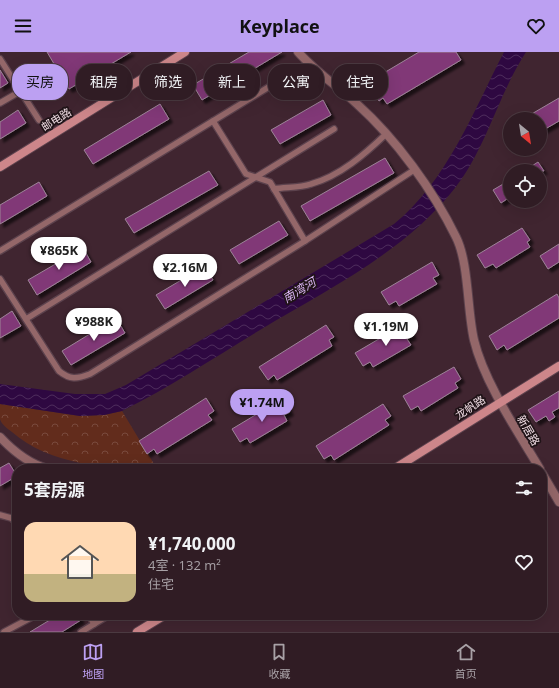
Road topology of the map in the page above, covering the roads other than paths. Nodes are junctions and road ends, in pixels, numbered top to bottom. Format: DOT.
graph roads {
  1 [pos="185,52"];
  2 [pos="298,52"];
  3 [pos="0,59"];
  4 [pos="308,63"];
  5 [pos="12,80"];
  6 [pos="12,96"];
  7 [pos="24,100"];
  8 [pos="0,104"];
  9 [pos="38,120"];
  10 [pos="213,121"];
  11 [pos="334,129"];
  12 [pos="386,134"];
  13 [pos="0,167"];
  14 [pos="414,170"];
  15 [pos="254,176"];
  16 [pos="274,189"];
  17 [pos="305,241"];
  18 [pos="0,251"];
  19 [pos="0,279"];
  20 [pos="26,319"];
  21 [pos="559,366"];
  22 [pos="500,401"];
  23 [pos="0,437"];
  24 [pos="35,464"];
  25 [pos="402,464"];
  26 [pos="537,464"];
  27 [pos="547,482"];
  28 [pos="559,502"];
  29 [pos="0,515"];
  30 [pos="12,519"];
  31 [pos="28,620"];
  32 [pos="92,620"];
  33 [pos="101,620"];
  34 [pos="157,620"];
  35 [pos="94,624"];
  36 [pos="4,632"];
  37 [pos="81,632"];
  38 [pos="137,632"];
  1 -- 13 [label="street, 邮电路"];
  2 -- 4 [label="street, 新居路"];
  3 -- 5 [label="lane"];
  4 -- 10 [label="lane"];
  4 -- 12 [label="street, 新居路"];
  6 -- 8 [label="lane"];
  7 -- 9 [label="lane"];
  10 -- 15 [label="lane"];
  10 -- 18 [label="lane"];
  11 -- 15 [label="lane"];
  12 -- 14 [label="street, 新居路"];
  12 -- 16 [label="lane"];
  14 -- 17 [label="lane"];
  14 -- 22 [label="street, 新居路"];
  15 -- 16 [label="lane"];
  15 -- 20 [label="lane"];
  16 -- 17 [label="lane"];
  17 -- 20 [label="lane"];
  19 -- 20 [label="lane"];
  21 -- 22 [label="street, 龙帆路"];
  22 -- 25 [label="street, 龙帆路"];
  22 -- 26 [label="street, 新居路"];
  23 -- 24 [label="street"];
  27 -- 28 [label="street"];
  29 -- 30 [label="lane"];
  31 -- 36 [label="lane"];
  32 -- 35 [label="lane"];
  33 -- 35 [label="lane"];
  34 -- 38 [label="street"];
  35 -- 37 [label="lane"];
}
